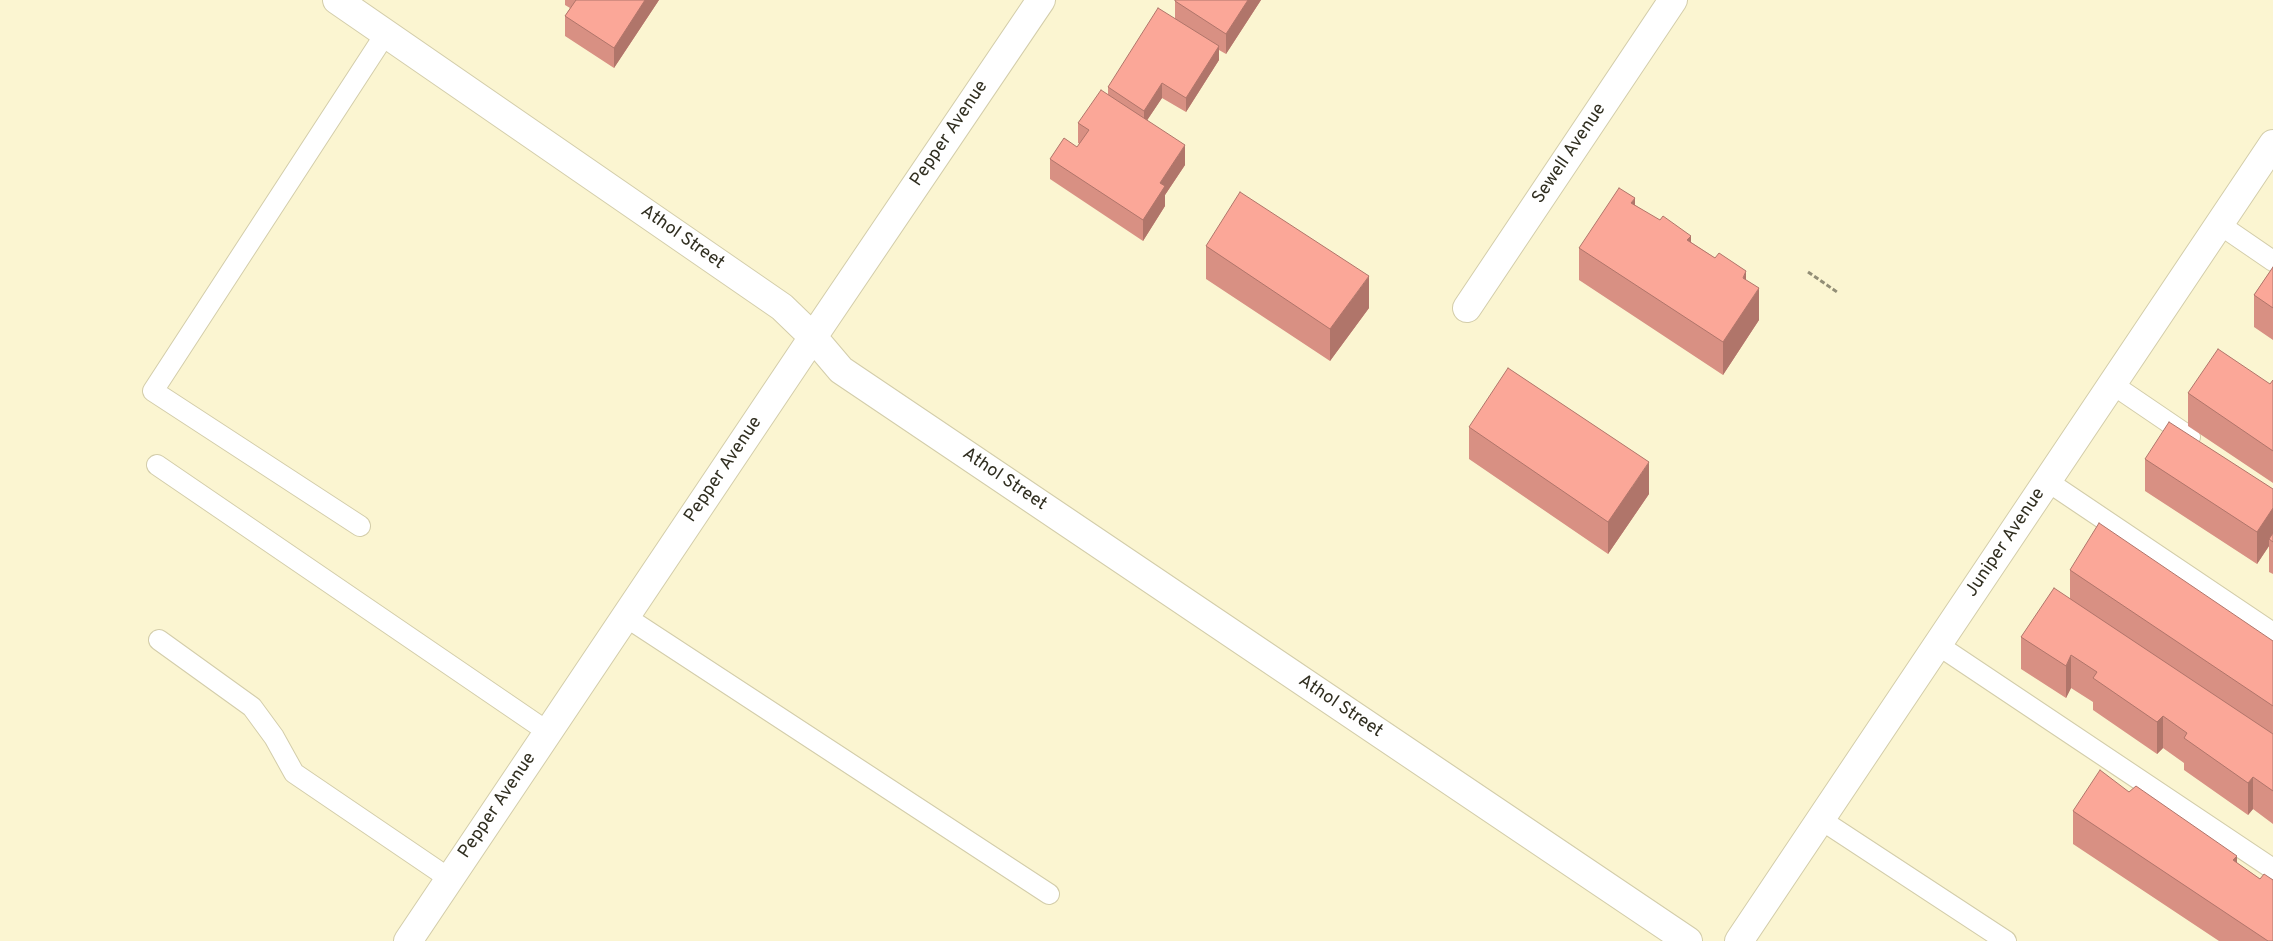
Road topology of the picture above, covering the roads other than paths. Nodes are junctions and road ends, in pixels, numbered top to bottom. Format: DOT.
graph roads {
  1 [pos="337,0"];
  2 [pos="1041,0"];
  3 [pos="1673,0"];
  4 [pos="386,34"];
  5 [pos="2273,144"];
  6 [pos="2219,224"];
  7 [pos="2273,261"];
  8 [pos="1467,308"];
  9 [pos="812,337"];
  10 [pos="2112,384"];
  11 [pos="2206,448"];
  12 [pos="156,465"];
  13 [pos="2047,481"];
  14 [pos="360,526"];
  15 [pos="626,617"];
  16 [pos="2273,633"];
  17 [pos="159,640"];
  18 [pos="1938,644"];
  19 [pos="548,732"];
  20 [pos="1820,819"];
  21 [pos="2273,869"];
  22 [pos="450,879"];
  23 [pos="1049,894"];
  24 [pos="408,941"];
  25 [pos="1688,941"];
  26 [pos="1739,941"];
  27 [pos="2006,941"];
  1 -- 4 [label="street, Athol Street"];
  2 -- 9 [label="street, Pepper Avenue"];
  3 -- 8 [label="street, Sewell Avenue"];
  4 -- 9 [label="street, Athol Street"];
  4 -- 14 [label="lane"];
  5 -- 6 [label="street, Juniper Avenue"];
  6 -- 7 [label="lane"];
  6 -- 10 [label="street, Juniper Avenue"];
  9 -- 15 [label="street, Pepper Avenue"];
  9 -- 25 [label="street, Athol Street"];
  10 -- 11 [label="lane"];
  10 -- 13 [label="street, Juniper Avenue"];
  12 -- 19 [label="lane"];
  13 -- 16 [label="lane"];
  13 -- 18 [label="street, Juniper Avenue"];
  15 -- 19 [label="street, Pepper Avenue"];
  15 -- 23 [label="lane"];
  17 -- 22 [label="lane"];
  18 -- 20 [label="street, Juniper Avenue"];
  18 -- 21 [label="lane"];
  19 -- 22 [label="street, Pepper Avenue"];
  20 -- 26 [label="street, Juniper Avenue"];
  20 -- 27 [label="lane"];
  22 -- 24 [label="street, Pepper Avenue"];
}
